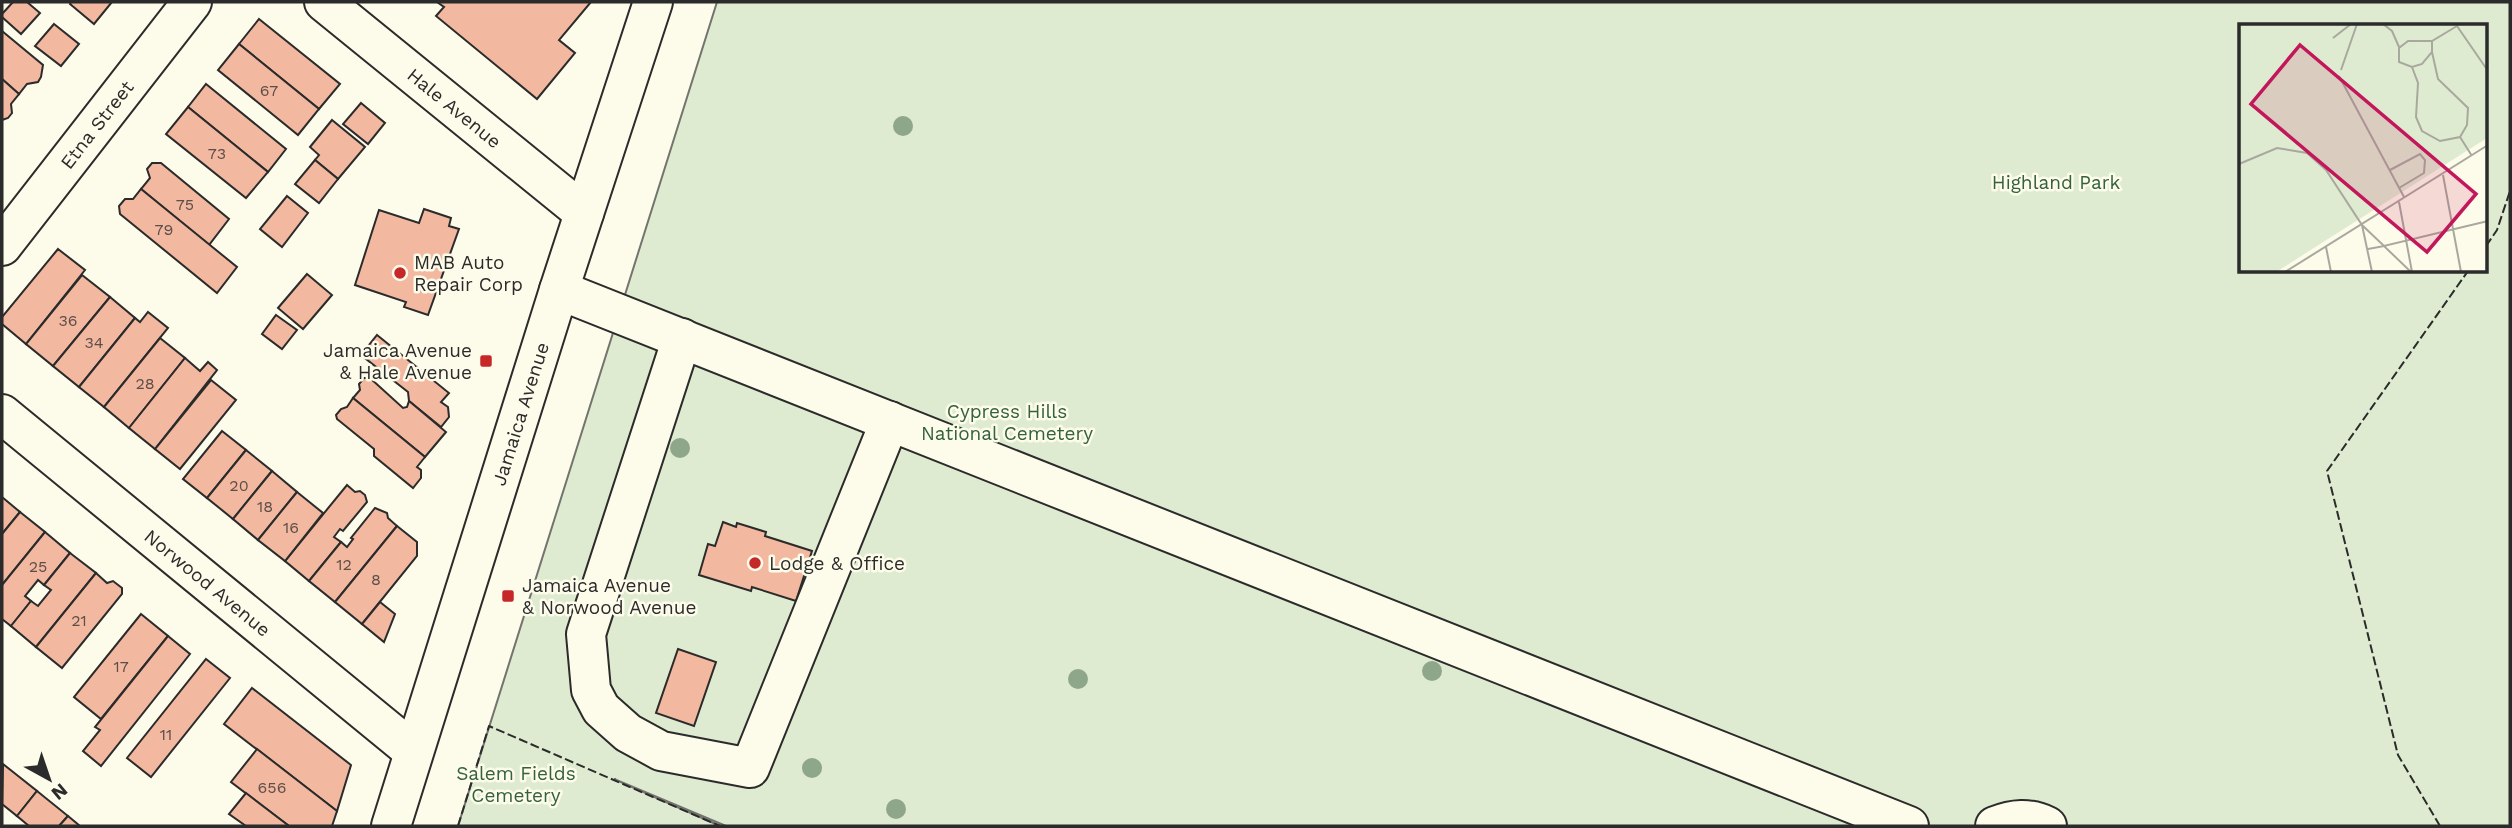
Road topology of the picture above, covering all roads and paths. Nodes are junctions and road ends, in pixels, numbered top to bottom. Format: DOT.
graph roads {
  1 [pos="192,2"];
  2 [pos="324,2"];
  3 [pos="653,2"];
  4 [pos="584,214"];
  5 [pos="2,246"];
  6 [pos="559,290"];
  7 [pos="682,338"];
  8 [pos="2,414"];
  9 [pos="890,421"];
  10 [pos="413,751"];
  11 [pos="391,826"];
  12 [pos="1909,826"];
  13 [pos="1995,826"];
  14 [pos="2047,826"];
  1 -- 5 [label="street, Etna Street"];
  2 -- 4 [label="street, Hale Avenue"];
  3 -- 4 [label="street, Jamaica Avenue"];
  4 -- 6 [label="street, Jamaica Avenue"];
  6 -- 7 [label="street"];
  6 -- 10 [label="street, Jamaica Avenue"];
  7 -- 9 [label="street"];
  7 -- 9 [label="street"];
  8 -- 10 [label="street, Norwood Avenue"];
  9 -- 12 [label="street"];
  10 -- 11 [label="street, Jamaica Avenue"];
  13 -- 14 [label="street"];
}
